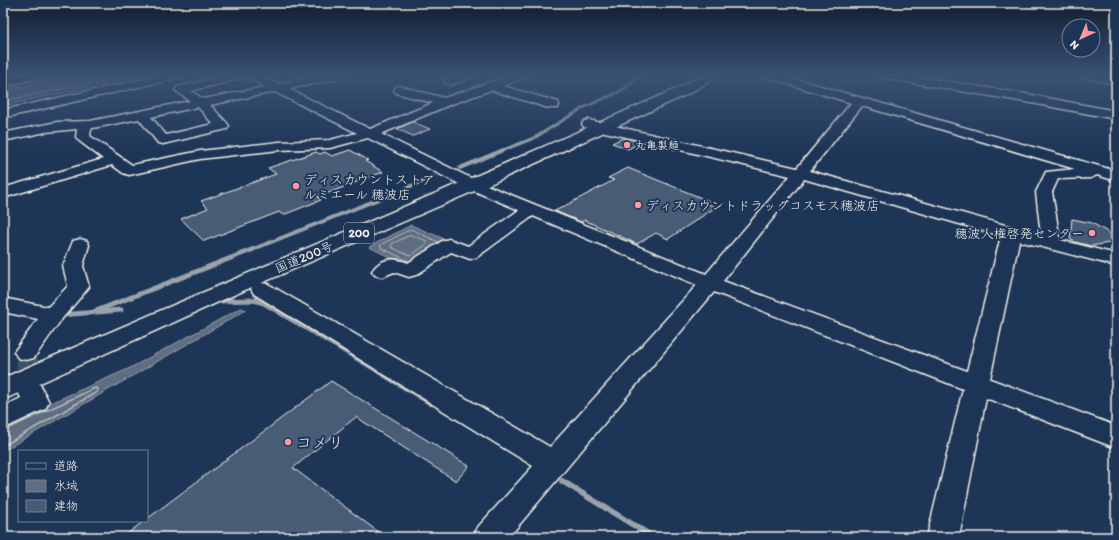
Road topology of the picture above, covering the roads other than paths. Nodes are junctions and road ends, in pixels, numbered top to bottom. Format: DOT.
graph roads {
  1 [pos="65,100"];
  2 [pos="197,100"];
  3 [pos="214,100"];
  4 [pos="304,100"];
  5 [pos="438,100"];
  6 [pos="450,100"];
  7 [pos="537,100"];
  8 [pos="648,100"];
  9 [pos="660,100"];
  10 [pos="853,100"];
  11 [pos="1038,100"];
  12 [pos="445,102"];
  13 [pos="859,102"];
  14 [pos="201,103"];
  15 [pos="553,105"];
  16 [pos="3,114"];
  17 [pos="142,114"];
  18 [pos="1116,115"];
  19 [pos="90,125"];
  20 [pos="594,126"];
  21 [pos="369,134"];
  22 [pos="3,137"];
  23 [pos="114,160"];
  24 [pos="800,173"];
  25 [pos="1114,174"];
  26 [pos="467,182"];
  27 [pos="3,193"];
  28 [pos="532,209"];
  29 [pos="1011,233"];
  30 [pos="1050,242"];
  31 [pos="80,244"];
  32 [pos="1116,260"];
  33 [pos="382,271"];
  34 [pos="710,283"];
  35 [pos="261,289"];
  36 [pos="3,305"];
  37 [pos="53,315"];
  38 [pos="26,352"];
  39 [pos="3,376"];
  40 [pos="977,385"];
  41 [pos="3,390"];
  42 [pos="30,390"];
  43 [pos="3,419"];
  44 [pos="1116,437"];
  45 [pos="552,463"];
  46 [pos="489,537"];
  47 [pos="943,537"];
  1 -- 16 [label="street"];
  2 -- 14 [label="street"];
  3 -- 14 [label="street"];
  4 -- 21 [label="street"];
  5 -- 12 [label="street"];
  6 -- 12 [label="street"];
  7 -- 15 [label="street"];
  8 -- 20 [label="main road, 国道200号 / 200"];
  9 -- 20 [label="main road, 国道200号 / 200"];
  10 -- 13 [label="street"];
  11 -- 18 [label="street"];
  12 -- 21 [label="street"];
  13 -- 24 [label="street"];
  13 -- 25 [label="street"];
  14 -- 17 [label="street"];
  14 -- 17 [label="street"];
  17 -- 19 [label="street"];
  19 -- 22 [label="street"];
  19 -- 23 [label="street"];
  20 -- 24 [label="street"];
  20 -- 26 [label="main road, 国道200号 / 200"];
  21 -- 23 [label="street"];
  21 -- 26 [label="street"];
  23 -- 27 [label="street"];
  24 -- 29 [label="street"];
  24 -- 34 [label="street"];
  25 -- 30 [label="street"];
  26 -- 28 [label="street"];
  26 -- 39 [label="main road, 国道200号 / 200"];
  26 -- 41 [label="main road, 国道200号 / 200"];
  28 -- 33 [label="street"];
  28 -- 34 [label="street"];
  29 -- 30 [label="street"];
  29 -- 40 [label="street"];
  30 -- 32 [label="street"];
  31 -- 37 [label="street"];
  34 -- 40 [label="street"];
  34 -- 45 [label="street"];
  35 -- 45 [label="street"];
  36 -- 37 [label="street"];
  37 -- 38 [label="street"];
  40 -- 44 [label="street"];
  40 -- 47 [label="street"];
  42 -- 43 [label="street"];
  45 -- 46 [label="street"];
}
